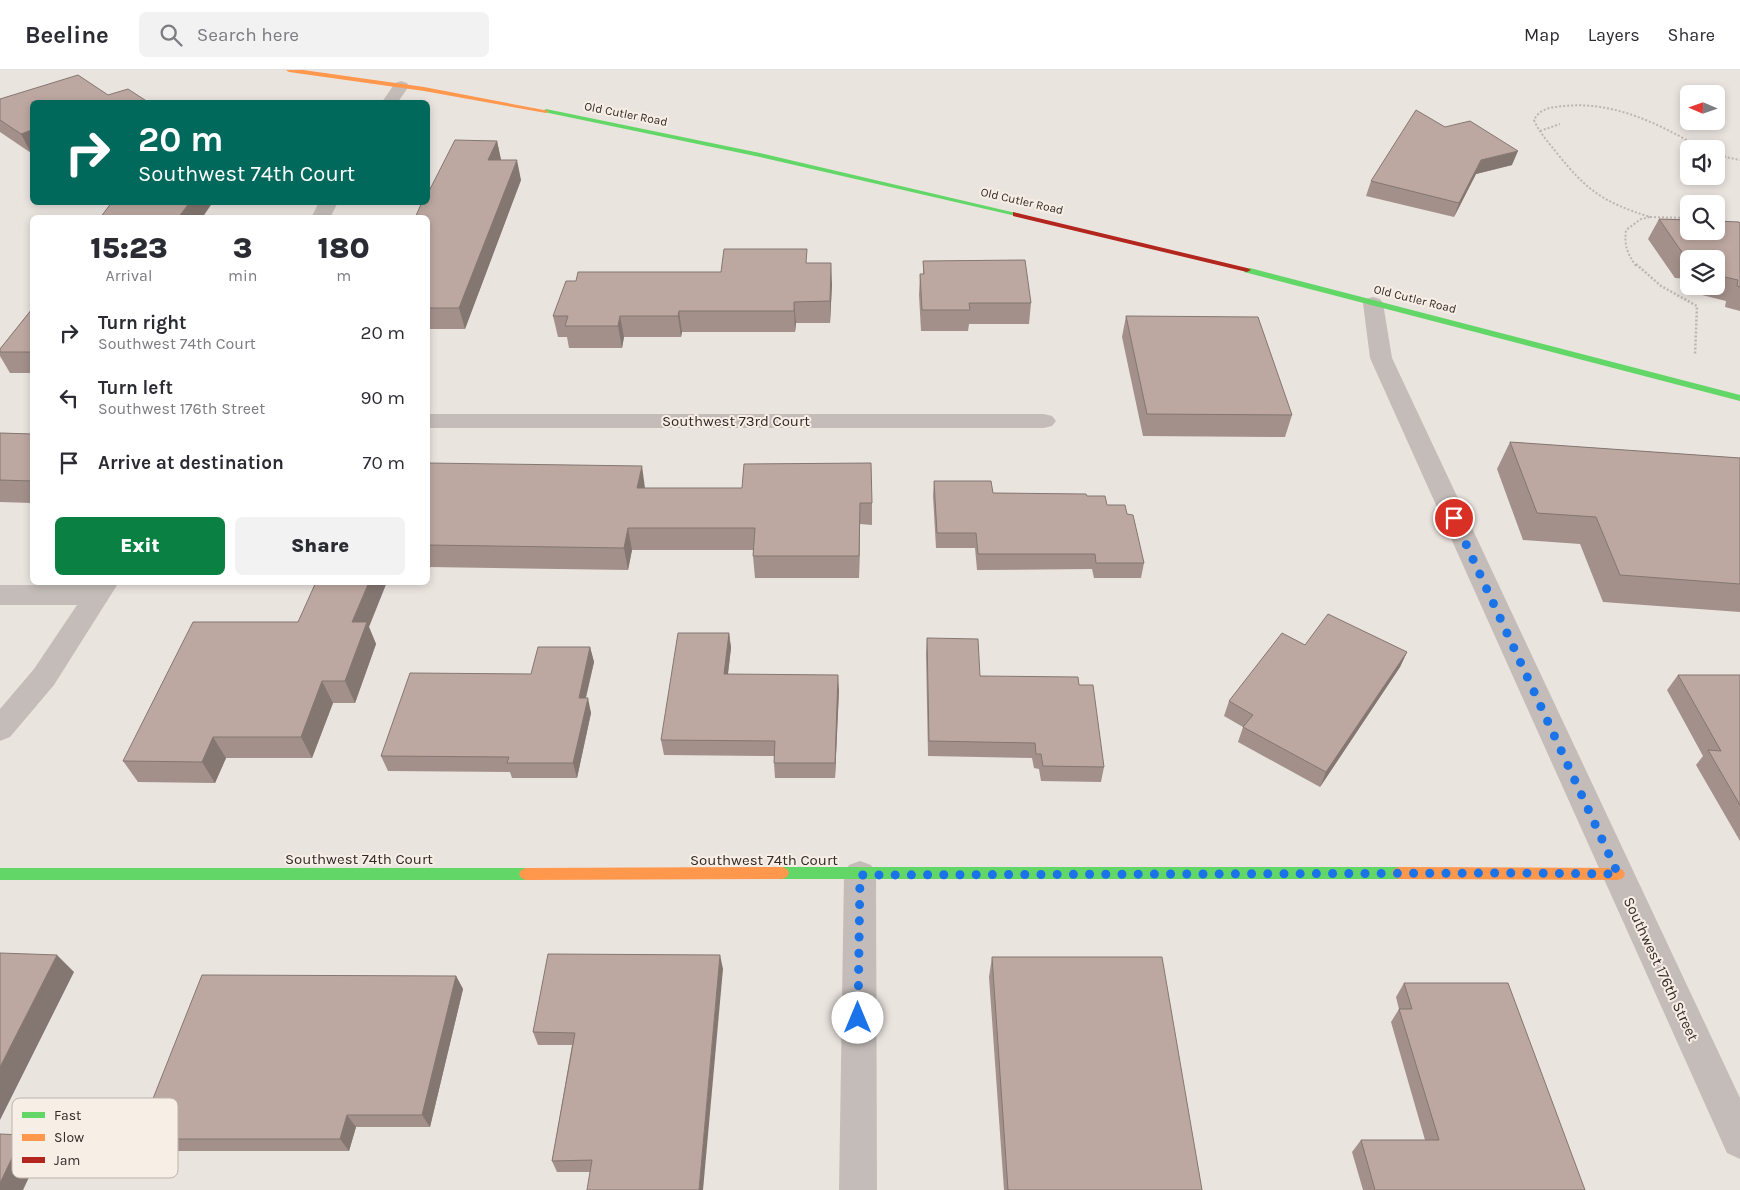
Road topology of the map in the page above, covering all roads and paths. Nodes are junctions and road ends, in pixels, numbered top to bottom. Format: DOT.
graph roads {
  1 [pos="289,70"];
  2 [pos="401,86"];
  3 [pos="391,100"];
  4 [pos="1560,124"];
  5 [pos="1540,131"];
  6 [pos="1687,140"];
  7 [pos="1725,157"];
  8 [pos="1740,160"];
  9 [pos="1650,217"];
  10 [pos="1680,218"];
  11 [pos="1374,303"];
  12 [pos="1694,356"];
  13 [pos="1740,398"];
  14 [pos="430,421"];
  15 [pos="1044,421"];
  16 [pos="102,589"];
  17 [pos="0,596"];
  18 [pos="0,729"];
  19 [pos="0,874"];
  20 [pos="1618,874"];
  21 [pos="860,875"];
  22 [pos="1740,1140"];
  23 [pos="858,1190"];
  1 -- 2 [label="main road, Old Cutler Road"];
  2 -- 3 [label="street"];
  2 -- 11 [label="main road, Old Cutler Road"];
  4 -- 5 [label="path"];
  5 -- 6 [label="path"];
  5 -- 9 [label="path"];
  7 -- 8 [label="path"];
  9 -- 10 [label="path"];
  9 -- 12 [label="path"];
  11 -- 13 [label="main road, Old Cutler Road"];
  11 -- 20 [label="street, Southwest 176th Street"];
  14 -- 15 [label="street, Southwest 73rd Court"];
  16 -- 17 [label="street"];
  16 -- 18 [label="street"];
  19 -- 21 [label="main road, Southwest 74th Court"];
  20 -- 21 [label="main road, Southwest 74th Court"];
  20 -- 22 [label="street, Southwest 176th Street"];
  21 -- 23 [label="street"];
}
